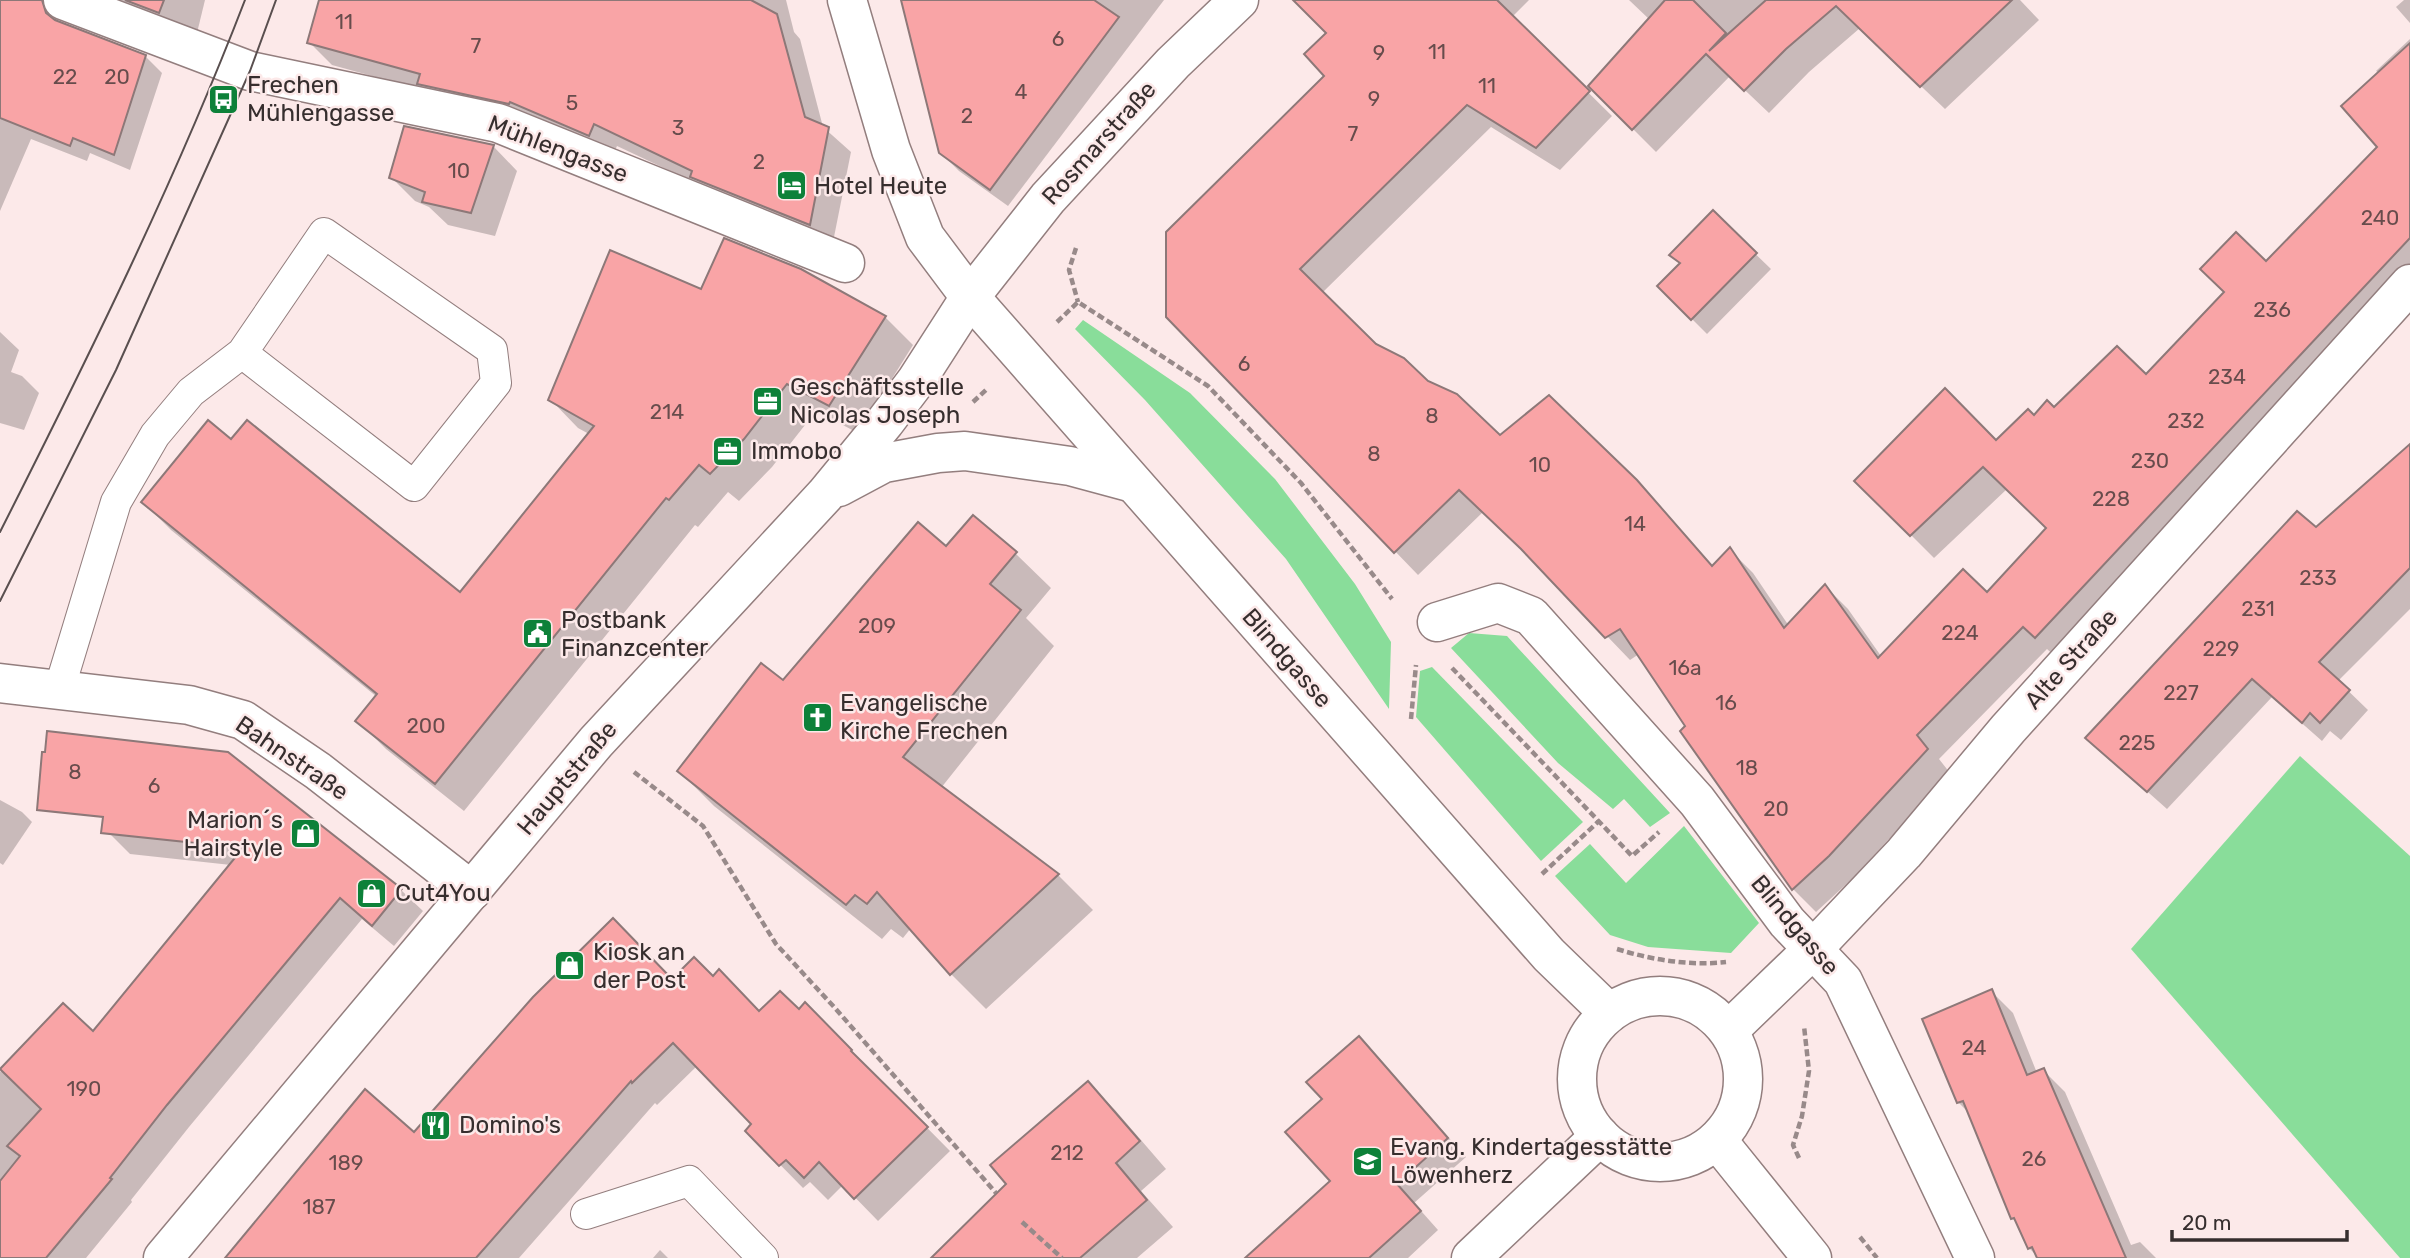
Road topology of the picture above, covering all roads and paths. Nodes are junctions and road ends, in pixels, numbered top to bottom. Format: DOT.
graph roads {
  1 [pos="63,0"];
  2 [pos="847,0"];
  3 [pos="1239,0"];
  4 [pos="845,263"];
  5 [pos="2410,284"];
  6 [pos="970,297"];
  7 [pos="242,353"];
  8 [pos="1022,356"];
  9 [pos="1133,483"];
  10 [pos="825,495"];
  11 [pos="1393,601"];
  12 [pos="1437,622"];
  13 [pos="1416,661"];
  14 [pos="1447,663"];
  15 [pos="0,682"];
  16 [pos="59,690"];
  17 [pos="1410,730"];
  18 [pos="596,742"];
  19 [pos="1697,800"];
  20 [pos="1598,821"];
  21 [pos="1539,877"];
  22 [pos="472,891"];
  23 [pos="1787,922"];
  24 [pos="1610,945"];
  25 [pos="1812,950"];
  26 [pos="1843,981"];
  27 [pos="1609,1013"];
  28 [pos="1729,1030"];
  29 [pos="1600,1136"];
  30 [pos="1717,1140"];
  31 [pos="1804,1169"];
  32 [pos="996,1193"];
  33 [pos="586,1214"];
  34 [pos="1022,1222"];
  35 [pos="1853,1228"];
  36 [pos="163,1258"];
  37 [pos="763,1258"];
  38 [pos="1062,1258"];
  39 [pos="1471,1258"];
  40 [pos="1812,1258"];
  41 [pos="1877,1258"];
  42 [pos="1975,1258"];
  1 -- 4 [label="street, Mühlengasse"];
  2 -- 6 [label="street, Blindgasse"];
  3 -- 6 [label="street, Rosmarstraße"];
  5 -- 25 [label="street, Alte Straße"];
  6 -- 8 [label="street, Blindgasse"];
  6 -- 10 [label="street, Hauptstraße"];
  7 -- 7 [label="lane"];
  7 -- 16 [label="lane"];
  8 -- 9 [label="street, Blindgasse"];
  8 -- 11 [label="path"];
  9 -- 10 [label="street"];
  9 -- 27 [label="street, Blindgasse"];
  10 -- 18 [label="street, Hauptstraße"];
  12 -- 19 [label="street, Blindgasse"];
  13 -- 17 [label="path"];
  14 -- 20 [label="path"];
  15 -- 16 [label="street, Bahnstraße"];
  16 -- 22 [label="street, Bahnstraße"];
  18 -- 22 [label="street, Hauptstraße"];
  18 -- 32 [label="path"];
  19 -- 20 [label="path"];
  19 -- 23 [label="street, Blindgasse"];
  20 -- 21 [label="path"];
  22 -- 36 [label="street, Hauptstraße"];
  23 -- 24 [label="path"];
  23 -- 25 [label="street, Blindgasse"];
  25 -- 26 [label="street, Blindgasse"];
  25 -- 28 [label="street, Alte Straße"];
  26 -- 31 [label="path"];
  26 -- 42 [label="street, Blindgasse"];
  27 -- 28 [label="street"];
  27 -- 29 [label="street"];
  28 -- 30 [label="street"];
  29 -- 30 [label="street"];
  29 -- 39 [label="street"];
  30 -- 40 [label="street"];
  33 -- 37 [label="lane"];
  34 -- 38 [label="path"];
  35 -- 41 [label="path"];
}
